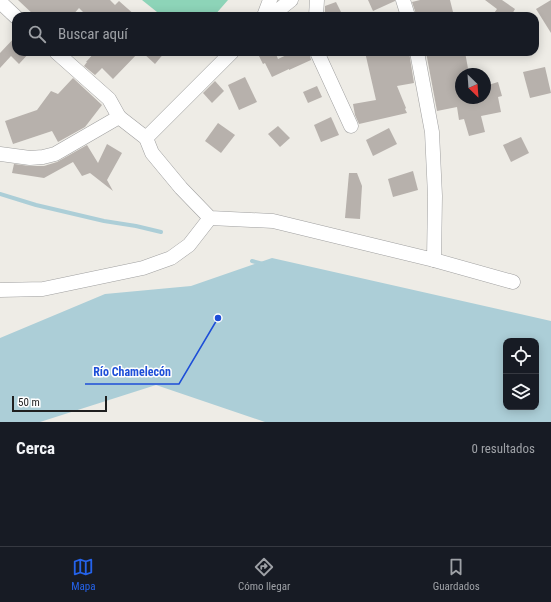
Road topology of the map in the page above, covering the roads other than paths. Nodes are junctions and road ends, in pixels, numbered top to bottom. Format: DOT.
graph roads {
  1 [pos="270,0"];
  2 [pos="291,0"];
  3 [pos="317,0"];
  4 [pos="403,0"];
  5 [pos="0,2"];
  6 [pos="266,12"];
  7 [pos="276,12"];
  8 [pos="316,12"];
  9 [pos="407,12"];
  10 [pos="12,13"];
  11 [pos="61,56"];
  12 [pos="228,56"];
  13 [pos="320,56"];
  14 [pos="418,56"];
  15 [pos="119,117"];
  16 [pos="351,126"];
  17 [pos="146,138"];
  18 [pos="0,154"];
  19 [pos="210,218"];
  20 [pos="434,260"];
  21 [pos="513,282"];
  22 [pos="0,290"];
  1 -- 6 [label="street"];
  2 -- 7 [label="street"];
  3 -- 8 [label="street"];
  4 -- 9 [label="street"];
  5 -- 10 [label="street"];
  11 -- 15 [label="street"];
  12 -- 17 [label="street"];
  13 -- 16 [label="street"];
  14 -- 20 [label="street"];
  15 -- 17 [label="street"];
  15 -- 18 [label="street"];
  17 -- 19 [label="street"];
  19 -- 20 [label="street"];
  19 -- 22 [label="street"];
  20 -- 21 [label="street"];
}
